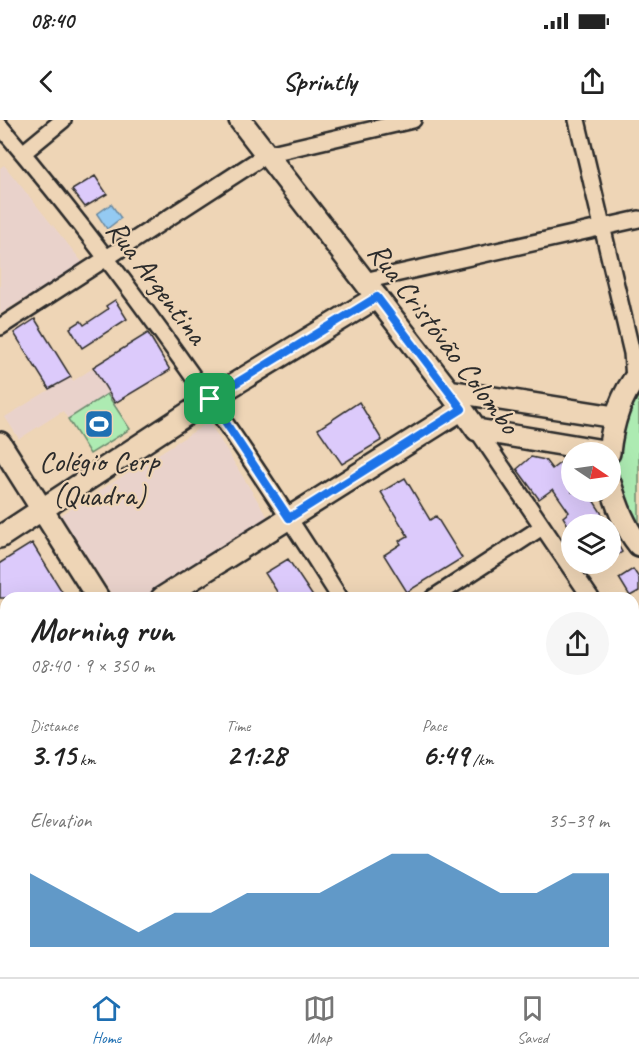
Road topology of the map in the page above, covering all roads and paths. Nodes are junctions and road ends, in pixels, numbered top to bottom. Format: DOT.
graph roads {
  1 [pos="63,120"];
  2 [pos="240,120"];
  3 [pos="413,120"];
  4 [pos="577,120"];
  5 [pos="0,126"];
  6 [pos="22,153"];
  7 [pos="267,154"];
  8 [pos="639,219"];
  9 [pos="602,227"];
  10 [pos="107,259"];
  11 [pos="370,289"];
  12 [pos="0,327"];
  13 [pos="636,354"];
  14 [pos="637,376"];
  15 [pos="449,391"];
  16 [pos="210,399"];
  17 [pos="462,409"];
  18 [pos="615,417"];
  19 [pos="477,430"];
  20 [pos="611,442"];
  21 [pos="0,444"];
  22 [pos="561,444"];
  23 [pos="616,502"];
  24 [pos="42,509"];
  25 [pos="289,518"];
  26 [pos="542,527"];
  27 [pos="0,537"];
  28 [pos="639,545"];
  29 [pos="94,592"];
  30 [pos="172,592"];
  31 [pos="336,592"];
  32 [pos="442,592"];
  33 [pos="587,592"];
  1 -- 6 [label="street"];
  2 -- 7 [label="main road, Rua Cristóvão Colombo"];
  3 -- 7 [label="street"];
  4 -- 9 [label="street"];
  5 -- 6 [label="street, Rua Argentina"];
  6 -- 10 [label="street, Rua Argentina"];
  7 -- 10 [label="street"];
  7 -- 11 [label="main road, Rua Cristóvão Colombo"];
  8 -- 9 [label="street"];
  9 -- 11 [label="street"];
  9 -- 13 [label="street"];
  10 -- 12 [label="street"];
  10 -- 16 [label="street, Rua Argentina"];
  11 -- 15 [label="main road, Rua Cristóvão Colombo"];
  11 -- 16 [label="main road"];
  13 -- 14 [label="street"];
  14 -- 18 [label="main road"];
  15 -- 17 [label="main road, Rua Cristóvão Colombo"];
  15 -- 18 [label="main road"];
  16 -- 24 [label="main road"];
  16 -- 25 [label="street, Rua Argentina"];
  17 -- 19 [label="main road, Rua Cristóvão Colombo"];
  17 -- 25 [label="main road"];
  18 -- 20 [label="main road"];
  19 -- 22 [label="main road"];
  19 -- 26 [label="street, Rua Cristóvão Colombo"];
  21 -- 24 [label="main road"];
  23 -- 28 [label="main road"];
  24 -- 27 [label="main road"];
  24 -- 29 [label="main road"];
  25 -- 30 [label="main road"];
  25 -- 31 [label="street, Rua Argentina"];
  26 -- 32 [label="street"];
  26 -- 33 [label="street, Rua Cristóvão Colombo"];
}
